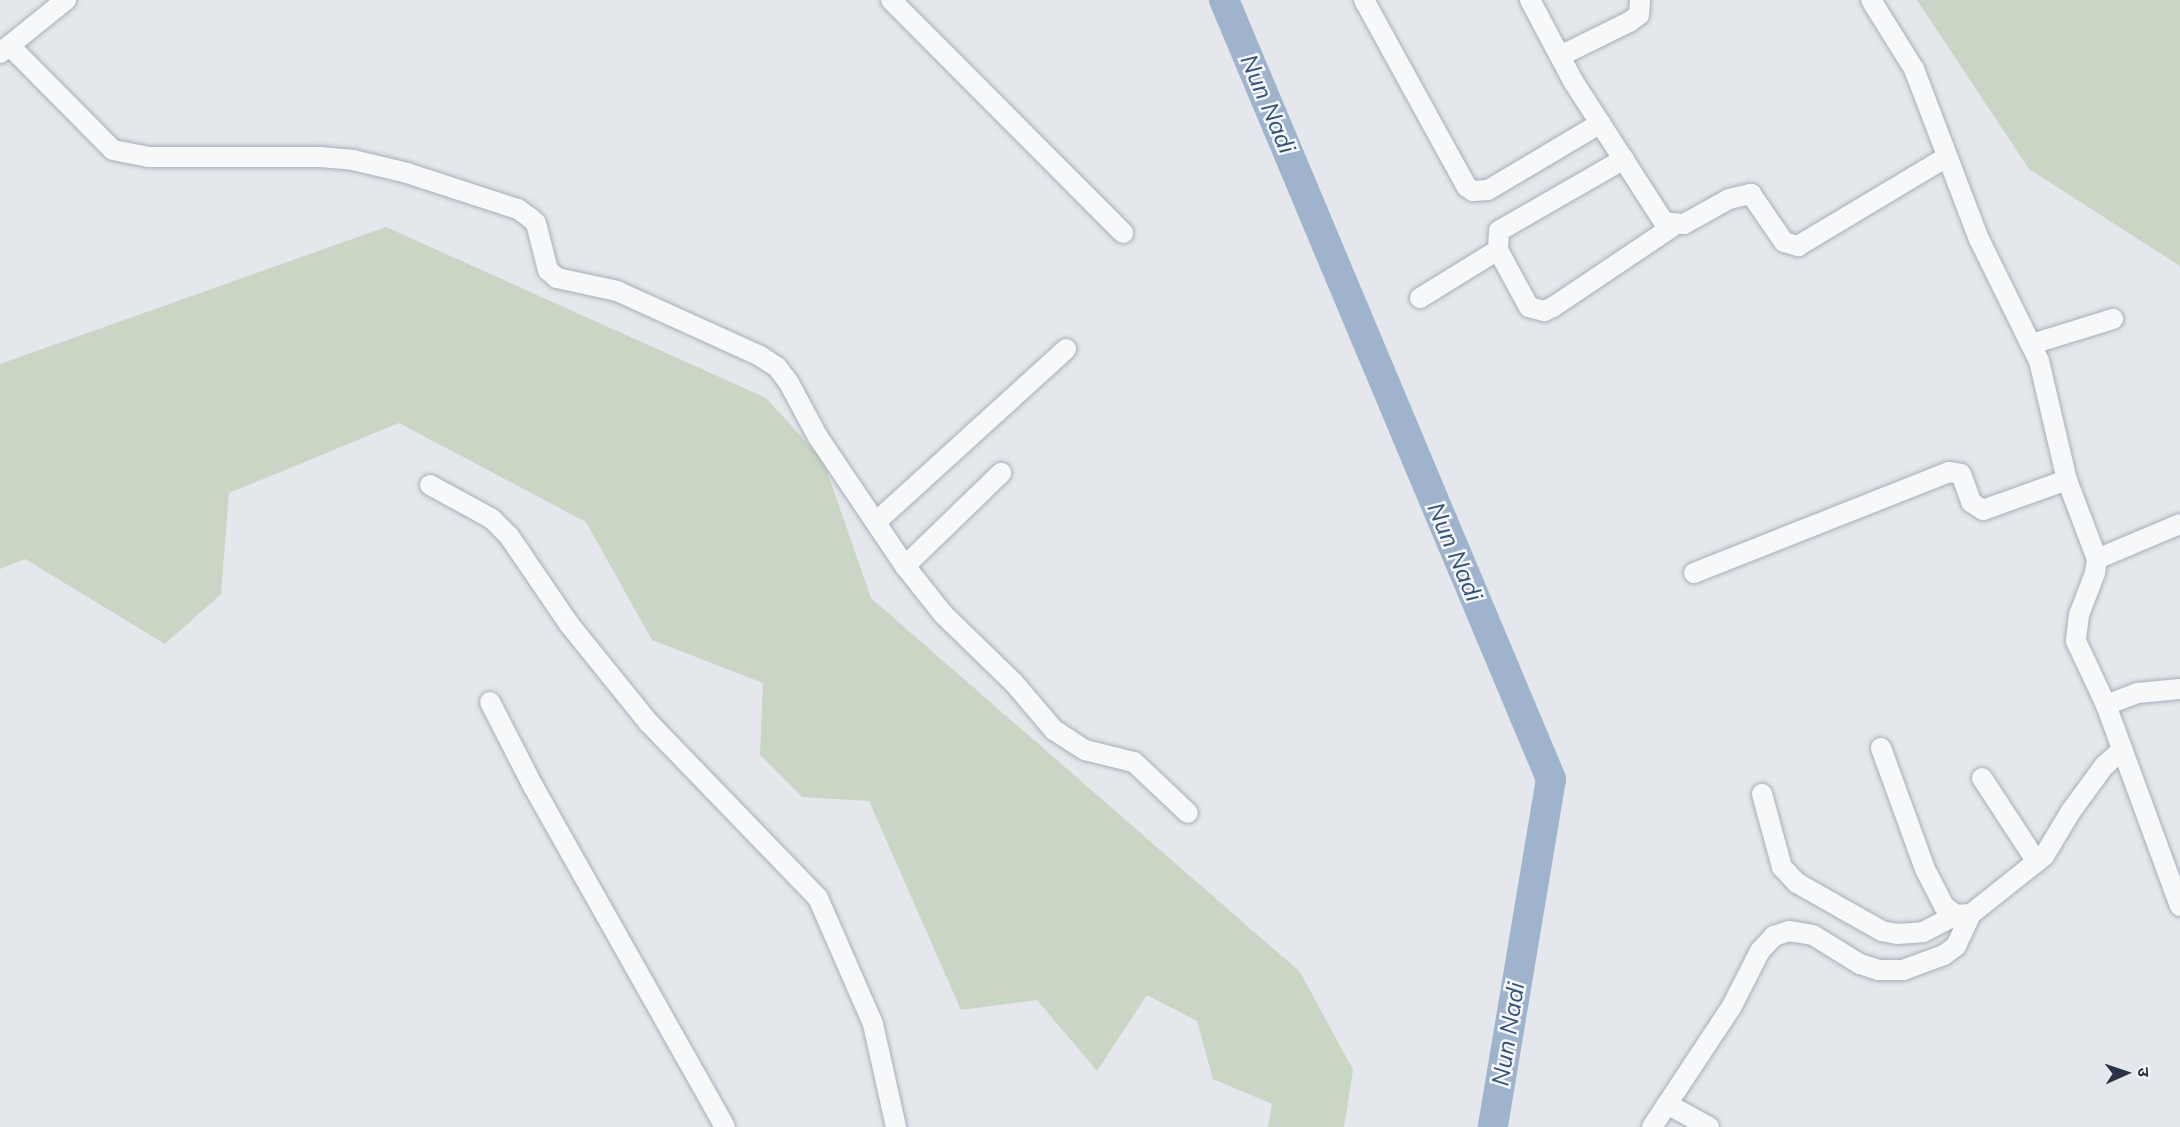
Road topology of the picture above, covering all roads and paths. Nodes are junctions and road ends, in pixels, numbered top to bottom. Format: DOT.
graph roads {
  1 [pos="66,0"];
  2 [pos="891,0"];
  3 [pos="1364,0"];
  4 [pos="1530,0"];
  5 [pos="1640,0"];
  6 [pos="1871,0"];
  7 [pos="5,50"];
  8 [pos="1560,56"];
  9 [pos="1601,123"];
  10 [pos="1947,156"];
  11 [pos="1624,159"];
  12 [pos="1675,225"];
  13 [pos="1123,233"];
  14 [pos="1498,250"];
  15 [pos="1420,298"];
  16 [pos="2113,319"];
  17 [pos="2032,344"];
  18 [pos="1066,349"];
  19 [pos="1001,473"];
  20 [pos="2067,480"];
  21 [pos="430,486"];
  22 [pos="876,522"];
  23 [pos="2180,524"];
  24 [pos="2097,559"];
  25 [pos="905,566"];
  26 [pos="1694,573"];
  27 [pos="2180,689"];
  28 [pos="490,702"];
  29 [pos="2106,705"];
  30 [pos="1881,748"];
  31 [pos="2123,749"];
  32 [pos="1982,778"];
  33 [pos="1762,794"];
  34 [pos="1188,813"];
  35 [pos="2037,862"];
  36 [pos="2180,906"];
  37 [pos="1964,915"];
  38 [pos="1667,1104"];
  39 [pos="725,1127"];
  40 [pos="896,1127"];
  41 [pos="1652,1127"];
  42 [pos="1709,1127"];
  1 -- 7 [label="street"];
  2 -- 13 [label="street"];
  3 -- 9 [label="street"];
  4 -- 8 [label="street"];
  5 -- 8 [label="street"];
  6 -- 10 [label="street"];
  7 -- 22 [label="street"];
  8 -- 9 [label="street"];
  9 -- 11 [label="street"];
  10 -- 12 [label="street"];
  10 -- 17 [label="street"];
  11 -- 12 [label="street"];
  11 -- 14 [label="street"];
  12 -- 14 [label="street"];
  14 -- 15 [label="street"];
  16 -- 17 [label="street"];
  17 -- 20 [label="street"];
  18 -- 22 [label="street"];
  19 -- 25 [label="street"];
  20 -- 24 [label="street"];
  20 -- 26 [label="street"];
  21 -- 40 [label="street"];
  22 -- 25 [label="street"];
  23 -- 24 [label="street"];
  24 -- 29 [label="street"];
  25 -- 34 [label="street"];
  27 -- 29 [label="street"];
  28 -- 39 [label="street"];
  29 -- 31 [label="street"];
  30 -- 37 [label="street"];
  31 -- 35 [label="street"];
  31 -- 36 [label="street"];
  32 -- 35 [label="street"];
  33 -- 37 [label="street"];
  35 -- 37 [label="street"];
  37 -- 38 [label="street"];
  38 -- 41 [label="street"];
  38 -- 42 [label="street"];
}
